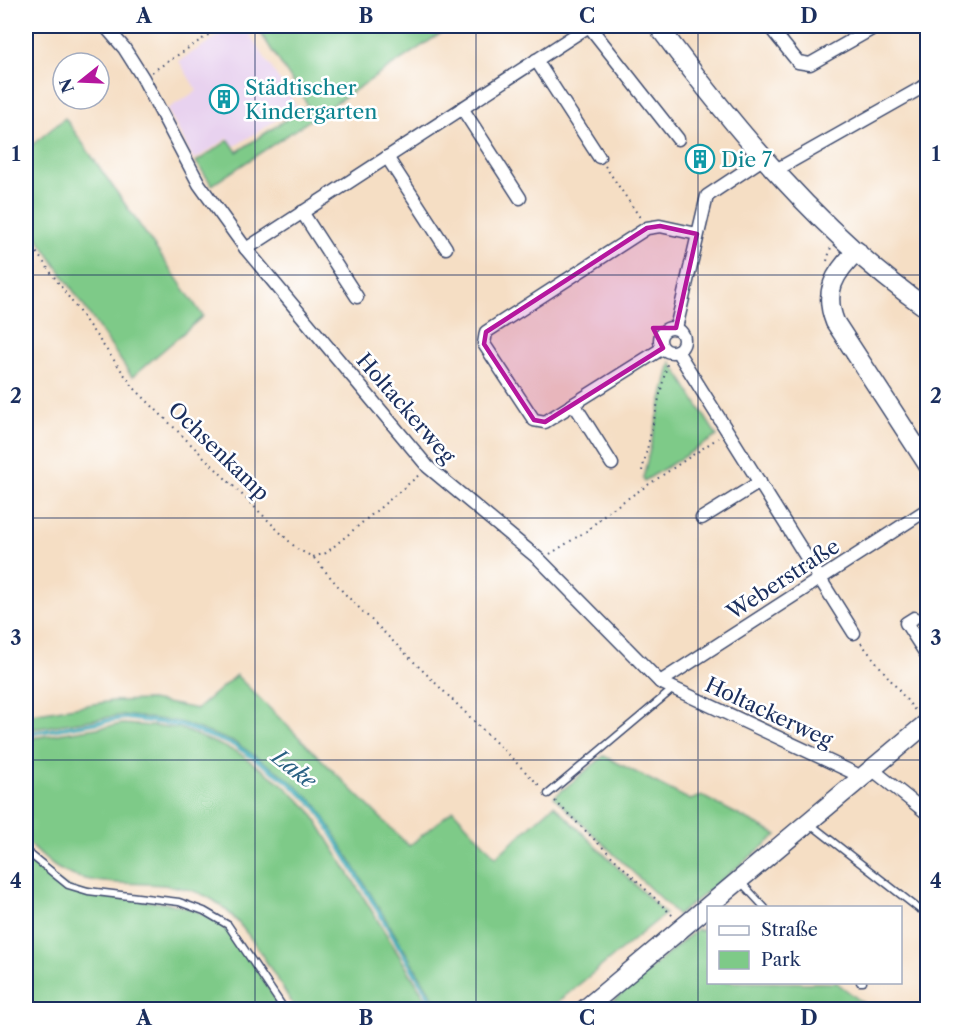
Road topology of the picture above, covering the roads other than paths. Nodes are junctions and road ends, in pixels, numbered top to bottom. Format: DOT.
graph roads {
  1 [pos="105,26"];
  2 [pos="658,26"];
  3 [pos="769,26"];
  4 [pos="877,26"];
  5 [pos="536,60"];
  6 [pos="927,84"];
  7 [pos="462,108"];
  8 [pos="678,140"];
  9 [pos="387,157"];
  10 [pos="599,157"];
  11 [pos="770,164"];
  12 [pos="520,198"];
  13 [pos="302,212"];
  14 [pos="697,234"];
  15 [pos="446,248"];
  16 [pos="246,249"];
  17 [pos="857,251"];
  18 [pos="357,297"];
  19 [pos="927,309"];
  20 [pos="676,328"];
  21 [pos="670,350"];
  22 [pos="574,404"];
  23 [pos="612,464"];
  24 [pos="927,465"];
  25 [pos="760,482"];
  26 [pos="927,509"];
  27 [pos="702,518"];
  28 [pos="820,578"];
  29 [pos="914,618"];
  30 [pos="854,633"];
  31 [pos="927,657"];
  32 [pos="660,682"];
  33 [pos="674,689"];
  34 [pos="927,723"];
  35 [pos="866,775"];
  36 [pos="548,794"];
  37 [pos="927,814"];
  38 [pos="809,822"];
  39 [pos="26,851"];
  40 [pos="740,880"];
  41 [pos="709,906"];
  42 [pos="763,906"];
  43 [pos="707,907"];
  44 [pos="919,909"];
  45 [pos="285,1010"];
  46 [pos="584,1010"];
  1 -- 16 [label="street, Holtackerweg"];
  2 -- 11 [label="street"];
  3 -- 4 [label="street"];
  5 -- 7 [label="street"];
  5 -- 8 [label="street"];
  5 -- 10 [label="street"];
  6 -- 11 [label="street"];
  7 -- 9 [label="street"];
  7 -- 12 [label="street"];
  9 -- 13 [label="street"];
  9 -- 15 [label="street"];
  11 -- 14 [label="street"];
  11 -- 17 [label="street"];
  13 -- 16 [label="street"];
  13 -- 18 [label="street"];
  14 -- 20 [label="street"];
  14 -- 22 [label="street"];
  16 -- 32 [label="street, Holtackerweg"];
  17 -- 19 [label="street"];
  17 -- 24 [label="street"];
  20 -- 21 [label="street"];
  20 -- 21 [label="street"];
  21 -- 22 [label="street"];
  21 -- 25 [label="street"];
  22 -- 23 [label="street"];
  25 -- 27 [label="street"];
  25 -- 28 [label="street"];
  26 -- 28 [label="street, Weberstraße"];
  28 -- 30 [label="street"];
  28 -- 32 [label="street, Weberstraße"];
  29 -- 31 [label="street"];
  32 -- 33 [label="street, Holtackerweg"];
  33 -- 35 [label="street, Holtackerweg"];
  33 -- 36 [label="lane"];
  34 -- 35 [label="street"];
  35 -- 37 [label="street, Holtackerweg"];
  35 -- 38 [label="street"];
  38 -- 40 [label="street"];
  38 -- 44 [label="lane"];
  39 -- 45 [label="lane"];
  40 -- 41 [label="street"];
  40 -- 42 [label="lane"];
  43 -- 46 [label="street"];
}
